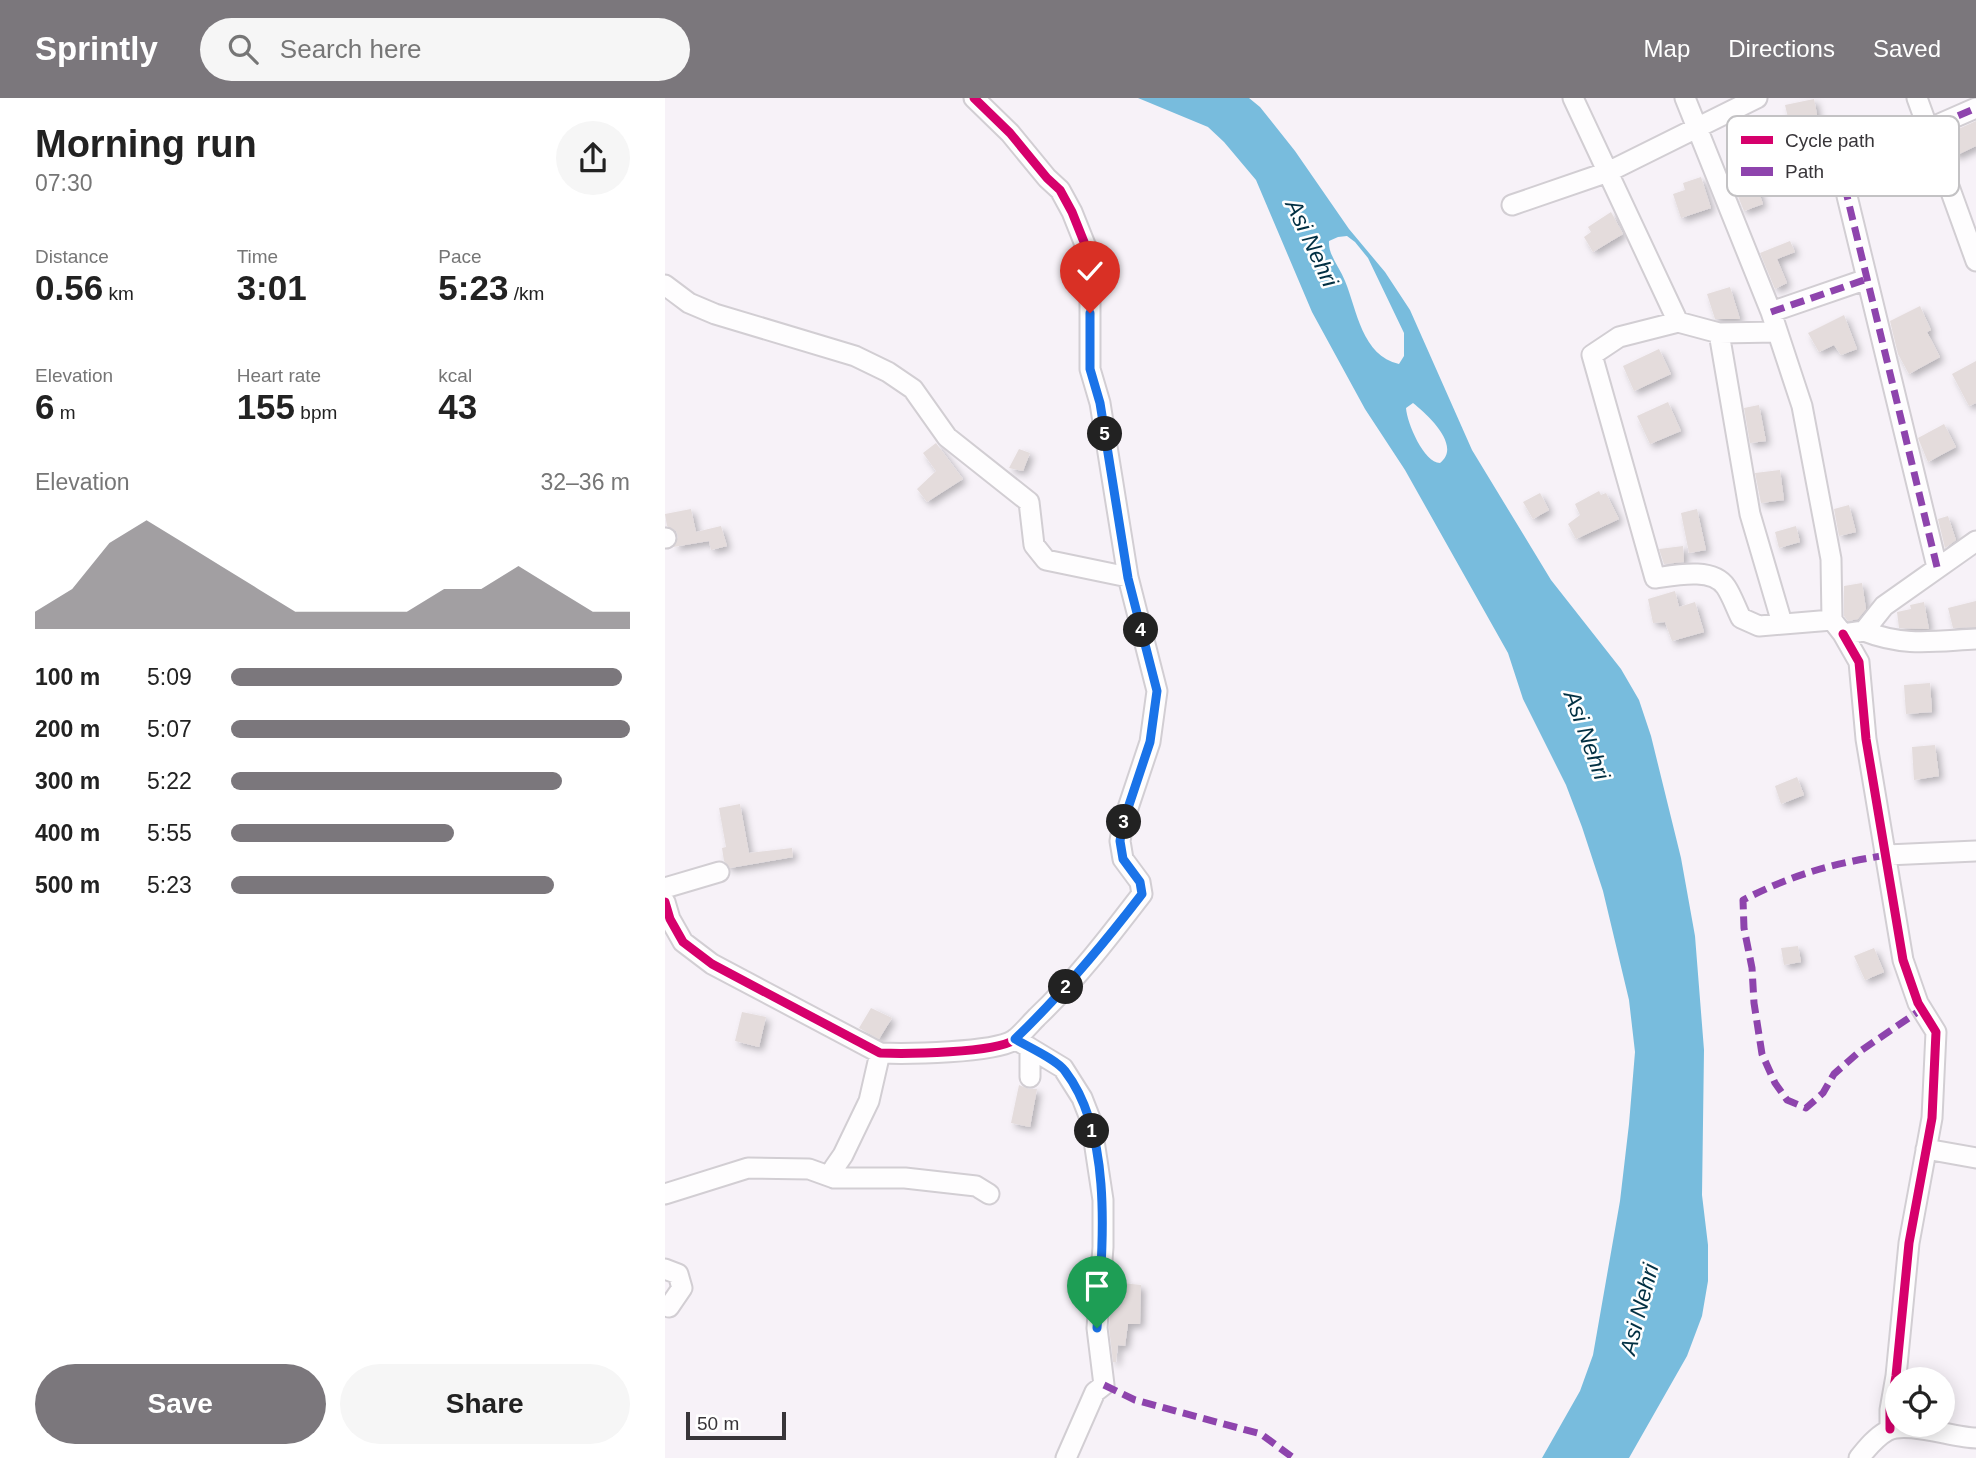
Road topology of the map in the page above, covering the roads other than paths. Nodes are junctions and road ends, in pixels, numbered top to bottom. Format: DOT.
graph roads {
  1 [pos="974,98"];
  2 [pos="1573,98"];
  3 [pos="1685,98"];
  4 [pos="1757,98"];
  5 [pos="1917,98"];
  6 [pos="1976,108"];
  7 [pos="1923,116"];
  8 [pos="1958,116"];
  9 [pos="1696,127"];
  10 [pos="1608,172"];
  11 [pos="1847,196"];
  12 [pos="1952,196"];
  13 [pos="1512,205"];
  14 [pos="1976,261"];
  15 [pos="1867,279"];
  16 [pos="665,285"];
  17 [pos="1771,312"];
  18 [pos="1678,322"];
  19 [pos="1777,332"];
  20 [pos="1719,333"];
  21 [pos="1976,541"];
  22 [pos="1937,567"];
  23 [pos="1128,578"];
  24 [pos="1782,623"];
  25 [pos="1837,627"];
  26 [pos="1864,631"];
  27 [pos="1976,639"];
  28 [pos="1976,851"];
  29 [pos="1887,855"];
  30 [pos="719,872"];
  31 [pos="665,888"];
  32 [pos="665,902"];
  33 [pos="1022,1043"];
  34 [pos="880,1053"];
  35 [pos="1030,1077"];
  36 [pos="1926,1149"];
  37 [pos="1976,1158"];
  38 [pos="834,1178"];
  39 [pos="665,1194"];
  40 [pos="989,1194"];
  41 [pos="665,1269"];
  42 [pos="669,1307"];
  43 [pos="1897,1367"];
  44 [pos="1885,1433"];
  45 [pos="1955,1435"];
  46 [pos="1976,1438"];
  47 [pos="1066,1458"];
  48 [pos="1859,1458"];
  1 -- 23 [label="street"];
  2 -- 10 [label="street"];
  3 -- 9 [label="street"];
  4 -- 9 [label="street"];
  5 -- 7 [label="street"];
  6 -- 8 [label="street"];
  9 -- 10 [label="street"];
  9 -- 17 [label="street"];
  10 -- 13 [label="street"];
  10 -- 18 [label="street"];
  11 -- 15 [label="street"];
  12 -- 14 [label="street"];
  15 -- 17 [label="street"];
  15 -- 22 [label="street"];
  16 -- 23 [label="street"];
  17 -- 19 [label="street"];
  18 -- 20 [label="street"];
  18 -- 24 [label="street"];
  19 -- 20 [label="street"];
  19 -- 25 [label="street"];
  20 -- 24 [label="street"];
  21 -- 22 [label="street"];
  22 -- 26 [label="street"];
  23 -- 33 [label="street"];
  24 -- 25 [label="street"];
  25 -- 26 [label="street"];
  25 -- 29 [label="street"];
  26 -- 27 [label="street"];
  28 -- 29 [label="street"];
  29 -- 36 [label="street"];
  30 -- 31 [label="street"];
  32 -- 34 [label="street"];
  33 -- 34 [label="street"];
  33 -- 35 [label="street"];
  33 -- 47 [label="street"];
  34 -- 38 [label="street"];
  36 -- 37 [label="street"];
  36 -- 43 [label="street"];
  38 -- 39 [label="street"];
  38 -- 40 [label="street"];
  41 -- 42 [label="street"];
  44 -- 48 [label="street"];
  45 -- 46 [label="street"];
}
